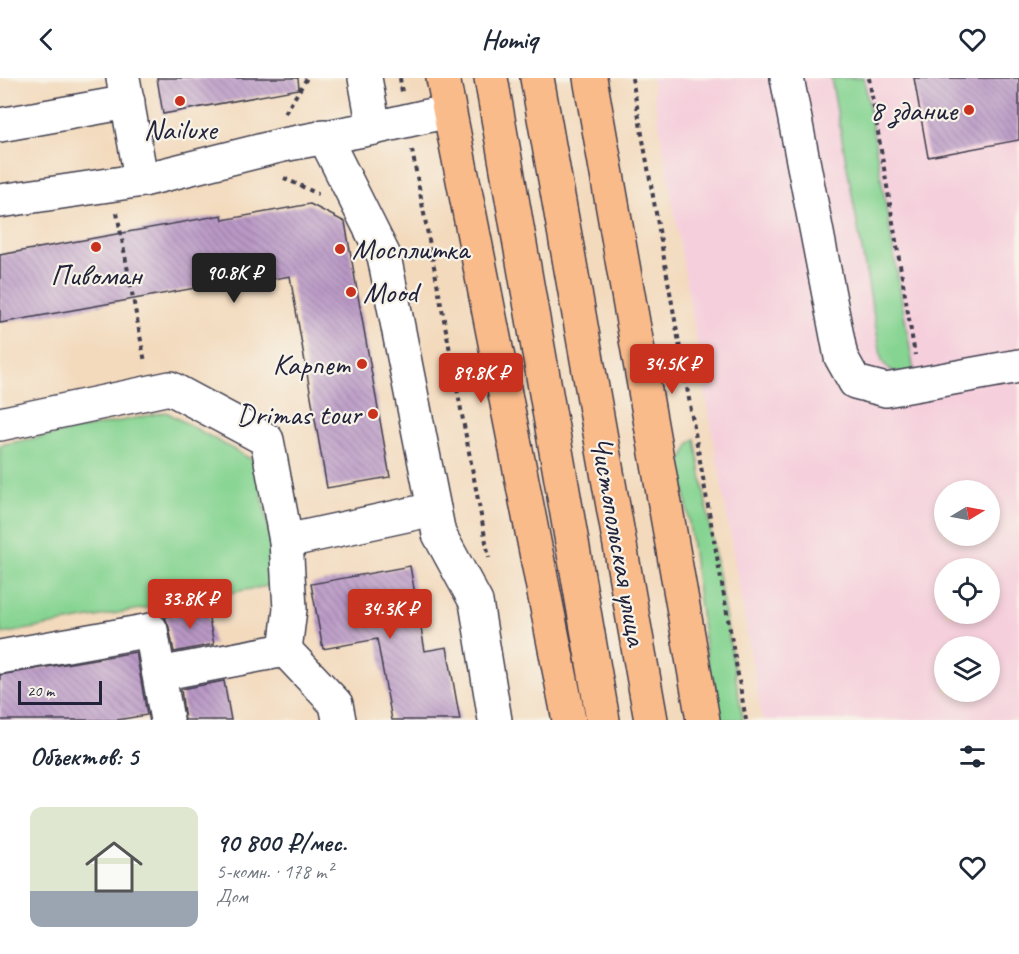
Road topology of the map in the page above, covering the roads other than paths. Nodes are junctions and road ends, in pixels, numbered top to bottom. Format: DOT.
graph roads {
  1 [pos="365,78"];
  2 [pos="442,78"];
  3 [pos="491,78"];
  4 [pos="537,78"];
  5 [pos="590,78"];
  6 [pos="787,78"];
  7 [pos="125,90"];
  8 [pos="449,111"];
  9 [pos="0,125"];
  10 [pos="374,128"];
  11 [pos="324,136"];
  12 [pos="128,183"];
  13 [pos="0,201"];
  14 [pos="1019,366"];
  15 [pos="0,424"];
  16 [pos="434,509"];
  17 [pos="286,541"];
  18 [pos="285,650"];
  19 [pos="0,657"];
  20 [pos="159,674"];
  21 [pos="167,720"];
  22 [pos="339,720"];
  23 [pos="495,720"];
  24 [pos="569,720"];
  25 [pos="603,720"];
  26 [pos="651,720"];
  27 [pos="703,720"];
  1 -- 10 [label="lane"];
  2 -- 8 [label="main road"];
  3 -- 25 [label="main road, Чистопольская улица"];
  4 -- 26 [label="main road, Чистопольская улица"];
  5 -- 27 [label="main road"];
  6 -- 14 [label="lane"];
  7 -- 9 [label="lane"];
  7 -- 12 [label="lane"];
  8 -- 10 [label="lane"];
  8 -- 24 [label="main road"];
  10 -- 11 [label="lane"];
  11 -- 12 [label="lane"];
  11 -- 16 [label="lane"];
  12 -- 13 [label="lane"];
  15 -- 17 [label="lane"];
  16 -- 17 [label="lane"];
  16 -- 23 [label="lane"];
  17 -- 18 [label="lane"];
  18 -- 20 [label="lane"];
  18 -- 22 [label="lane"];
  19 -- 20 [label="lane"];
  20 -- 21 [label="lane"];
}
